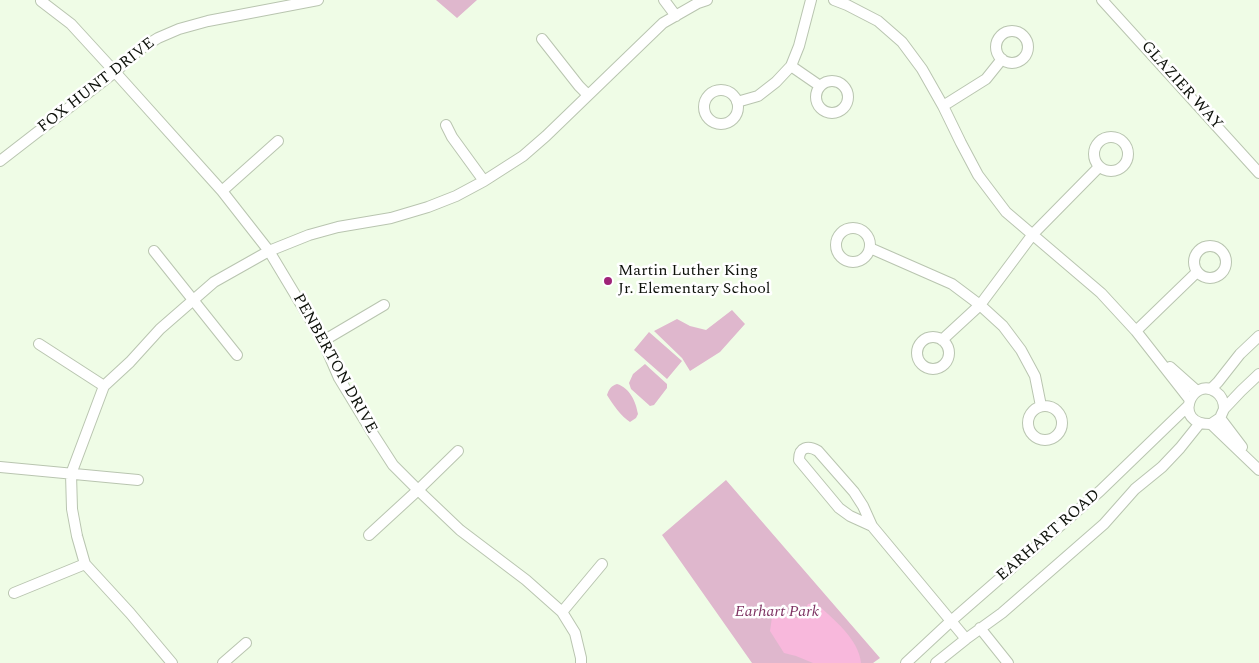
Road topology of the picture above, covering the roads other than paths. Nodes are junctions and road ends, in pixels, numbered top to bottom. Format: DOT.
graph roads {
  1 [pos="318,0"];
  2 [pos="664,0"];
  3 [pos="707,0"];
  4 [pos="811,0"];
  5 [pos="834,0"];
  6 [pos="1102,0"];
  7 [pos="41,1"];
  8 [pos="676,16"];
  9 [pos="542,39"];
  10 [pos="1002,59"];
  11 [pos="791,66"];
  12 [pos="115,72"];
  13 [pos="820,86"];
  14 [pos="588,95"];
  15 [pos="738,102"];
  16 [pos="943,106"];
  17 [pos="446,125"];
  18 [pos="278,142"];
  19 [pos="0,162"];
  20 [pos="1099,167"];
  21 [pos="1259,172"];
  22 [pos="484,180"];
  23 [pos="222,190"];
  24 [pos="1032,234"];
  25 [pos="870,248"];
  26 [pos="154,251"];
  27 [pos="269,251"];
  28 [pos="1197,272"];
  29 [pos="192,299"];
  30 [pos="384,305"];
  31 [pos="980,305"];
  32 [pos="1136,331"];
  33 [pos="1259,336"];
  34 [pos="942,340"];
  35 [pos="323,341"];
  36 [pos="38,344"];
  37 [pos="1152,351"];
  38 [pos="237,355"];
  39 [pos="1259,374"];
  40 [pos="104,386"];
  41 [pos="1211,389"];
  42 [pos="1197,391"];
  43 [pos="1189,402"];
  44 [pos="1041,406"];
  45 [pos="1222,414"];
  46 [pos="1200,423"];
  47 [pos="1211,424"];
  48 [pos="458,451"];
  49 [pos="0,467"];
  50 [pos="1259,470"];
  51 [pos="72,474"];
  52 [pos="138,480"];
  53 [pos="418,490"];
  54 [pos="872,526"];
  55 [pos="369,535"];
  56 [pos="85,564"];
  57 [pos="602,564"];
  58 [pos="14,593"];
  59 [pos="562,612"];
  60 [pos="951,621"];
  61 [pos="980,628"];
  62 [pos="966,639"];
  63 [pos="246,643"];
  64 [pos="172,663"];
  65 [pos="223,663"];
  66 [pos="581,663"];
  67 [pos="906,663"];
  68 [pos="936,663"];
  69 [pos="1008,663"];
  1 -- 12 [label="street, FOX HUNT DRIVE"];
  2 -- 8 [label="street"];
  3 -- 8 [label="street"];
  4 -- 11 [label="street"];
  5 -- 16 [label="street"];
  6 -- 21 [label="street, GLAZIER WAY"];
  7 -- 12 [label="street, PENBERTON DRIVE"];
  8 -- 14 [label="street"];
  9 -- 14 [label="street"];
  10 -- 16 [label="street"];
  11 -- 13 [label="street"];
  11 -- 15 [label="street"];
  12 -- 19 [label="street, FOX HUNT DRIVE"];
  12 -- 23 [label="street, PENBERTON DRIVE"];
  14 -- 22 [label="street"];
  16 -- 24 [label="street"];
  17 -- 22 [label="street"];
  18 -- 23 [label="street"];
  20 -- 24 [label="street"];
  22 -- 27 [label="street"];
  23 -- 27 [label="street, PENBERTON DRIVE"];
  24 -- 31 [label="street"];
  24 -- 32 [label="street"];
  25 -- 31 [label="street"];
  26 -- 29 [label="street"];
  27 -- 29 [label="street"];
  27 -- 35 [label="street, PENBERTON DRIVE"];
  28 -- 32 [label="street"];
  29 -- 38 [label="street"];
  29 -- 40 [label="street"];
  30 -- 35 [label="street"];
  31 -- 34 [label="street"];
  31 -- 44 [label="street"];
  32 -- 37 [label="street"];
  33 -- 41 [label="street"];
  35 -- 53 [label="street, PENBERTON DRIVE"];
  36 -- 40 [label="street"];
  37 -- 42 [label="street"];
  37 -- 43 [label="street"];
  39 -- 45 [label="street"];
  40 -- 51 [label="street"];
  41 -- 42 [label="street"];
  41 -- 45 [label="street"];
  42 -- 43 [label="street, EARHART ROAD"];
  43 -- 46 [label="street"];
  43 -- 60 [label="street, EARHART ROAD"];
  45 -- 47 [label="street"];
  45 -- 50 [label="street"];
  46 -- 47 [label="street"];
  46 -- 61 [label="street, EARHART ROAD"];
  47 -- 50 [label="street"];
  48 -- 53 [label="street"];
  49 -- 51 [label="street"];
  51 -- 52 [label="street"];
  51 -- 56 [label="street"];
  53 -- 55 [label="street"];
  53 -- 59 [label="street, PENBERTON DRIVE"];
  54 -- 54 [label="street"];
  54 -- 60 [label="street"];
  56 -- 58 [label="street"];
  56 -- 64 [label="street"];
  57 -- 59 [label="street"];
  59 -- 66 [label="street, PENBERTON DRIVE"];
  60 -- 62 [label="street"];
  60 -- 67 [label="street, EARHART ROAD"];
  61 -- 62 [label="street, EARHART ROAD"];
  61 -- 69 [label="street"];
  62 -- 68 [label="street, EARHART ROAD"];
  63 -- 65 [label="street"];
}
